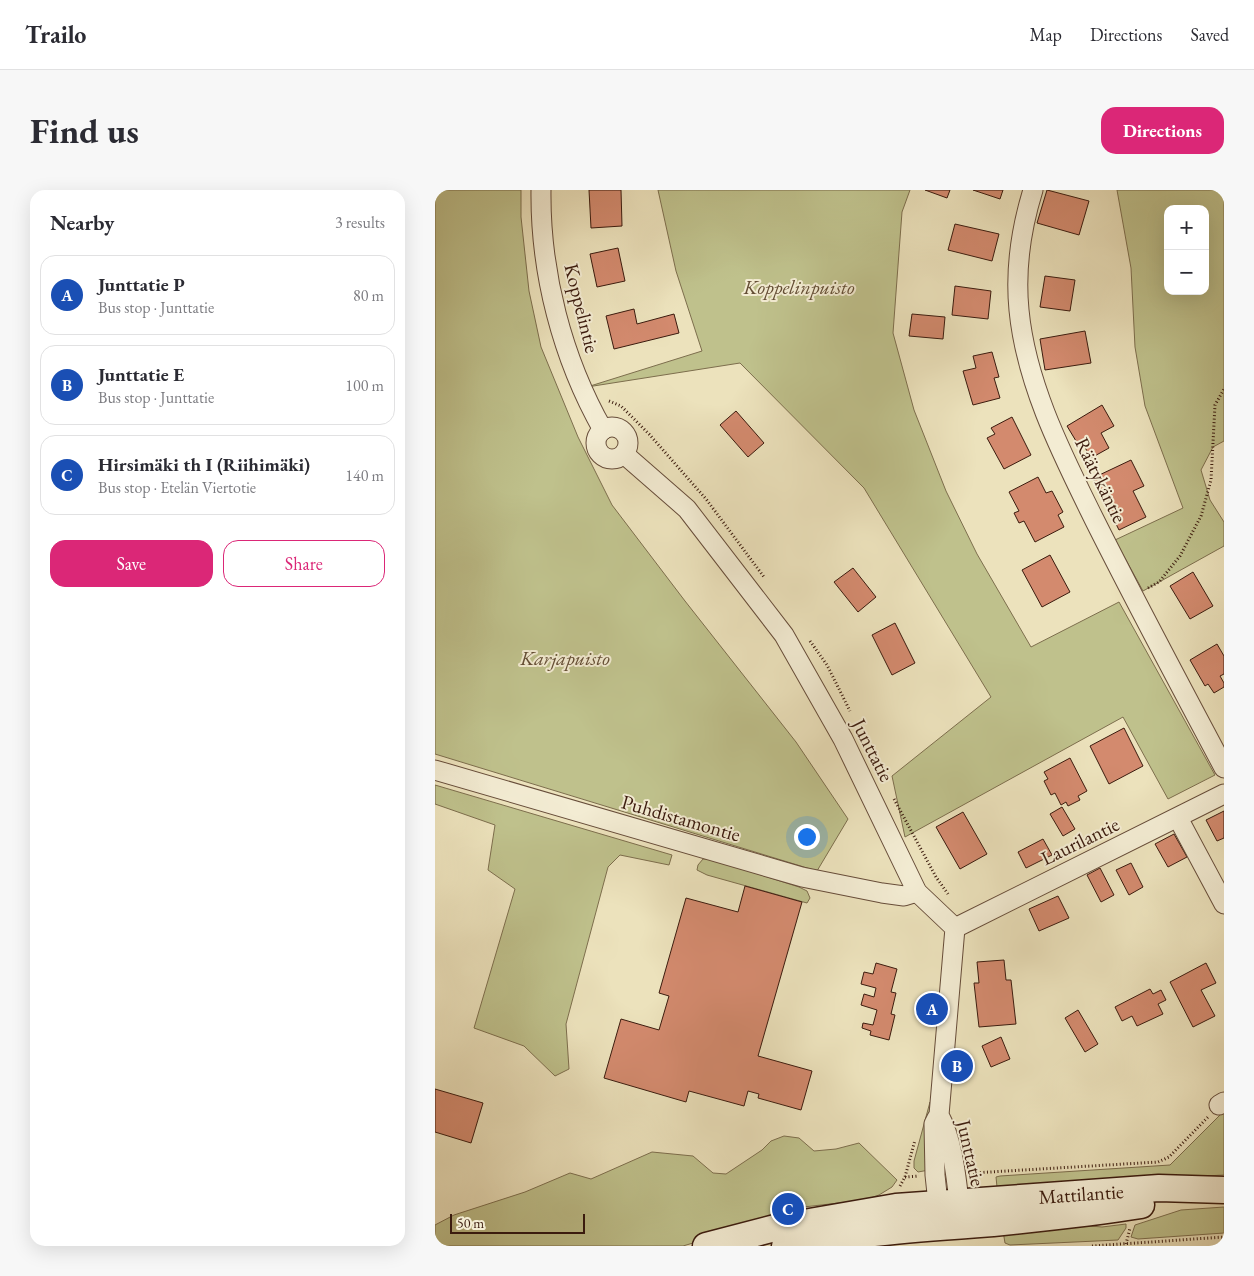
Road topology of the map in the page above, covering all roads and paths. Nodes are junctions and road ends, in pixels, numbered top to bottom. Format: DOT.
graph roads {
  1 [pos="541,190"];
  2 [pos="1033,190"];
  3 [pos="1224,390"];
  4 [pos="623,454"];
  5 [pos="1134,596"];
  6 [pos="1224,768"];
  7 [pos="435,770"];
  8 [pos="1224,794"];
  9 [pos="1178,818"];
  10 [pos="917,892"];
  11 [pos="1224,904"];
  12 [pos="955,928"];
  13 [pos="1221,1104"];
  14 [pos="939,1115"];
  15 [pos="916,1137"];
  16 [pos="955,1174"];
  17 [pos="935,1175"];
  18 [pos="905,1177"];
  19 [pos="1224,1190"];
  20 [pos="896,1207"];
  21 [pos="950,1225"];
  22 [pos="1130,1225"];
  23 [pos="1224,1237"];
  24 [pos="1126,1244"];
  25 [pos="1142,1244"];
  26 [pos="706,1246"];
  27 [pos="785,1246"];
  28 [pos="1092,1246"];
  1 -- 4 [label="street, Koppelintie"];
  2 -- 5 [label="street, Räätykäntie"];
  3 -- 5 [label="path"];
  4 -- 10 [label="street, Junttatie"];
  5 -- 6 [label="street, Räätykäntie"];
  7 -- 10 [label="street, Puhdistamontie"];
  8 -- 9 [label="street, Laurilantie"];
  9 -- 11 [label="street"];
  9 -- 12 [label="street, Laurilantie"];
  10 -- 12 [label="street, Junttatie"];
  12 -- 14 [label="street, Junttatie"];
  13 -- 16 [label="path"];
  14 -- 16 [label="street, Junttatie"];
  14 -- 17 [label="street, Junttatie"];
  15 -- 18 [label="path"];
  16 -- 21 [label="street, Junttatie"];
  17 -- 18 [label="path"];
  17 -- 21 [label="street, Junttatie"];
  18 -- 20 [label="path"];
  19 -- 21 [label="street, Mattilantie"];
  20 -- 21 [label="street"];
  20 -- 26 [label="street"];
  21 -- 27 [label="street"];
  22 -- 24 [label="path"];
  23 -- 25 [label="path"];
  24 -- 25 [label="path"];
  24 -- 28 [label="path"];
}
